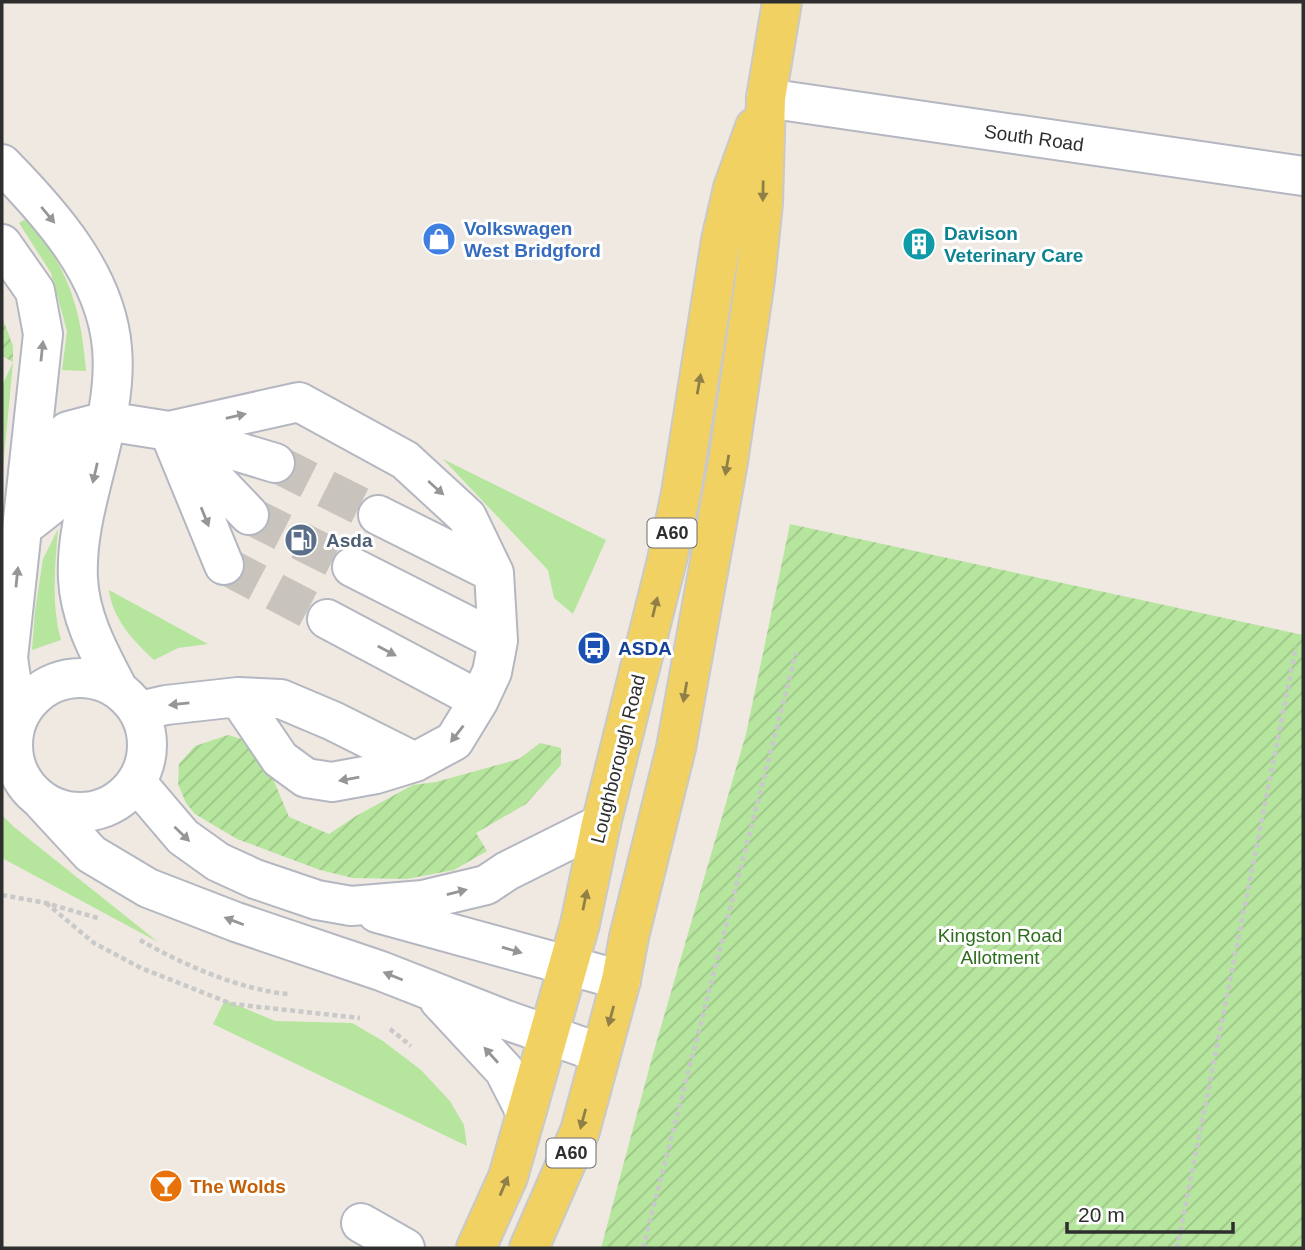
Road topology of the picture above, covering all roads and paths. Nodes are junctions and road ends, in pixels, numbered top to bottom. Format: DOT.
graph roads {
  1 [pos="782,2"];
  2 [pos="766,98"];
  3 [pos="2,164"];
  4 [pos="1303,176"];
  5 [pos="3,247"];
  6 [pos="106,421"];
  7 [pos="169,431"];
  8 [pos="275,463"];
  9 [pos="249,515"];
  10 [pos="378,515"];
  11 [pos="23,527"];
  12 [pos="224,565"];
  13 [pos="352,567"];
  14 [pos="494,573"];
  15 [pos="327,619"];
  16 [pos="498,641"];
  17 [pos="1296,647"];
  18 [pos="796,653"];
  19 [pos="238,697"];
  20 [pos="129,700"];
  21 [pos="479,700"];
  22 [pos="17,718"];
  23 [pos="415,762"];
  24 [pos="137,783"];
  25 [pos="42,801"];
  26 [pos="601,824"];
  27 [pos="2,895"];
  28 [pos="351,906"];
  29 [pos="568,966"];
  30 [pos="621,980"];
  31 [pos="432,992"];
  32 [pos="366,1019"];
  33 [pos="389,1028"];
  34 [pos="548,1035"];
  35 [pos="418,1051"];
  36 [pos="600,1053"];
  37 [pos="526,1114"];
  38 [pos="361,1223"];
  39 [pos="405,1248"];
  40 [pos="476,1248"];
  41 [pos="530,1248"];
  42 [pos="643,1248"];
  43 [pos="1177,1248"];
  1 -- 2 [label="main road, Loughborough Road / A60"];
  2 -- 4 [label="street, South Road"];
  26 -- 2 [label="main road, Loughborough Road / A60, one-way"];
  2 -- 30 [label="main road, Loughborough Road / A60, one-way"];
  3 -- 6 [label="street, one-way"];
  11 -- 5 [label="street, one-way"];
  6 -- 7 [label="street"];
  6 -- 11 [label="street"];
  6 -- 20 [label="street, one-way"];
  7 -- 8 [label="street"];
  7 -- 9 [label="street"];
  7 -- 12 [label="street, one-way"];
  7 -- 14 [label="street, one-way"];
  10 -- 14 [label="street"];
  22 -- 11 [label="street, one-way"];
  13 -- 16 [label="street"];
  14 -- 16 [label="street"];
  15 -- 21 [label="street, one-way"];
  16 -- 21 [label="street"];
  17 -- 43 [label="path"];
  18 -- 42 [label="path"];
  19 -- 20 [label="street, one-way"];
  19 -- 23 [label="street"];
  23 -- 19 [label="street, one-way"];
  20 -- 22 [label="street"];
  20 -- 24 [label="street"];
  21 -- 23 [label="street, one-way"];
  22 -- 25 [label="street"];
  24 -- 25 [label="street"];
  24 -- 28 [label="street, one-way"];
  31 -- 25 [label="street, one-way"];
  28 -- 26 [label="street, one-way"];
  29 -- 26 [label="main road, Loughborough Road / A60, one-way"];
  27 -- 32 [label="path"];
  28 -- 29 [label="street, one-way"];
  29 -- 30 [label="street"];
  29 -- 34 [label="main road, Loughborough Road / A60"];
  30 -- 36 [label="main road, Loughborough Road / A60, one-way"];
  31 -- 34 [label="street"];
  37 -- 31 [label="street, one-way"];
  33 -- 35 [label="path"];
  34 -- 36 [label="street"];
  34 -- 37 [label="main road, Loughborough Road / A60"];
  36 -- 41 [label="main road, Loughborough Road / A60, one-way"];
  40 -- 37 [label="main road, Loughborough Road / A60, one-way"];
  38 -- 39 [label="street"];
}
